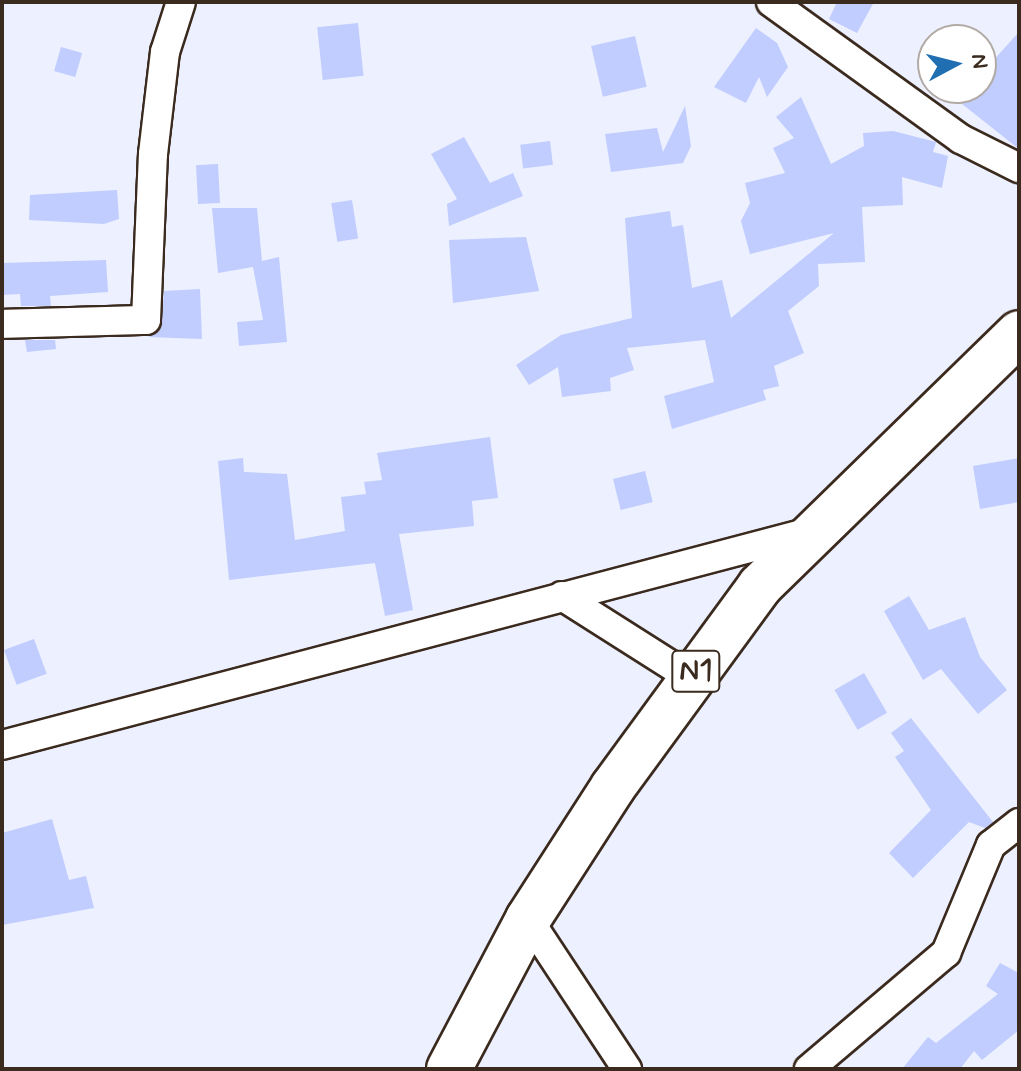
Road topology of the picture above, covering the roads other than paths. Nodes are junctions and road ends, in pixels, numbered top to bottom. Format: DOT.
graph roads {
  1 [pos="181,2"];
  2 [pos="771,2"];
  3 [pos="1019,168"];
  4 [pos="2,324"];
  5 [pos="1019,333"];
  6 [pos="814,531"];
  7 [pos="562,596"];
  8 [pos="691,678"];
  9 [pos="2,745"];
  10 [pos="1019,823"];
  11 [pos="528,919"];
  12 [pos="449,1069"];
  13 [pos="627,1069"];
  14 [pos="809,1069"];
  1 -- 4 [label="street"];
  2 -- 3 [label="street"];
  5 -- 6 [label="highway, N1"];
  6 -- 7 [label="street"];
  6 -- 8 [label="highway, N1"];
  7 -- 8 [label="street"];
  7 -- 9 [label="street"];
  8 -- 11 [label="highway, N1"];
  10 -- 14 [label="street"];
  11 -- 12 [label="highway, N1"];
  11 -- 13 [label="street"];
}
